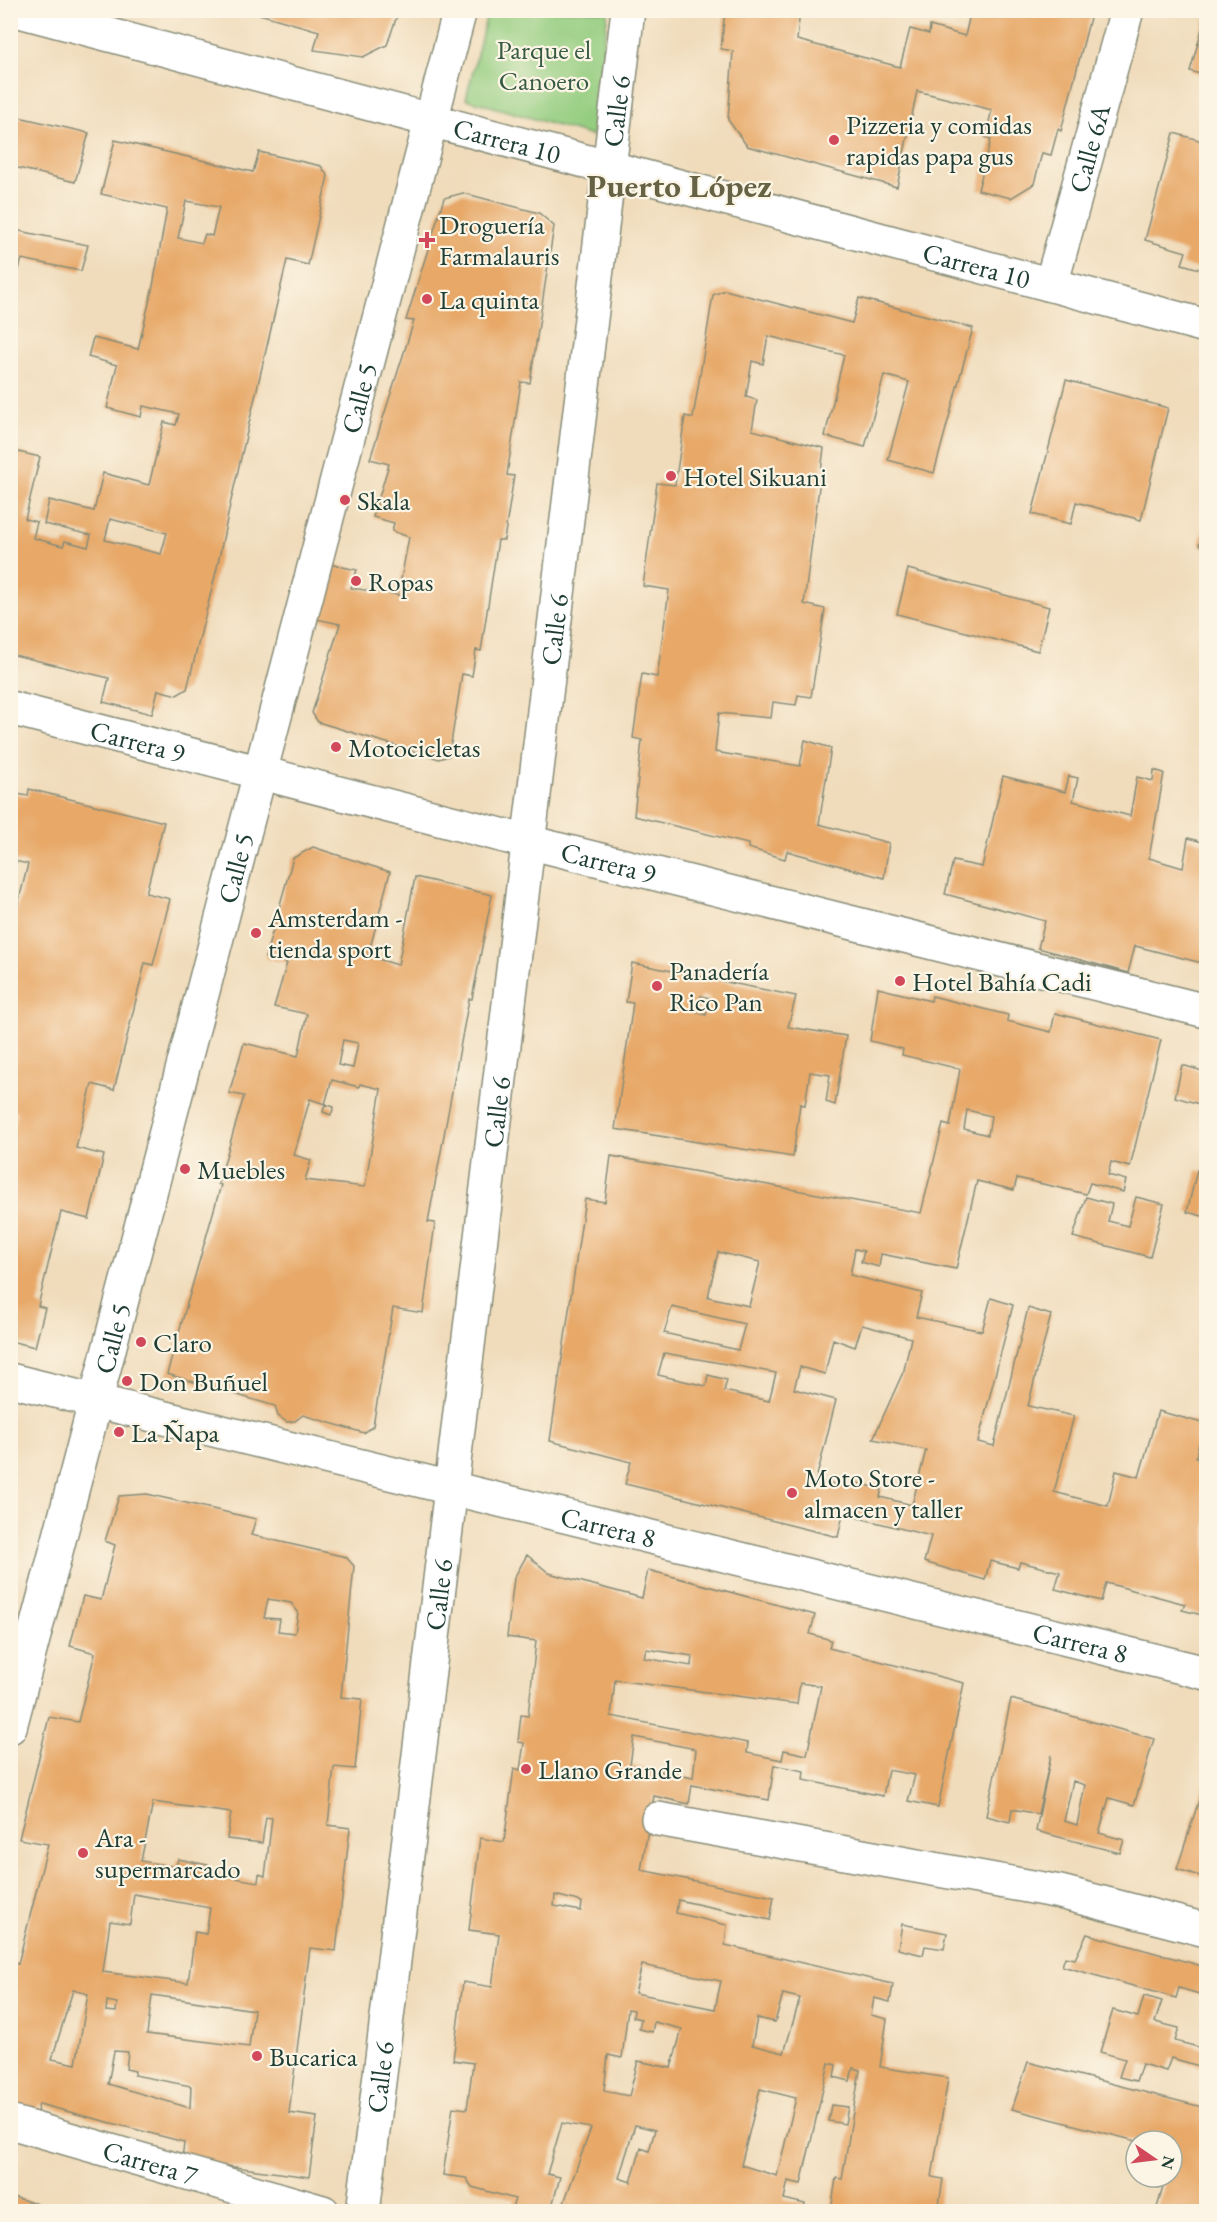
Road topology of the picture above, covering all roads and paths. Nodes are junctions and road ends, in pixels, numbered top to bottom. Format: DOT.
graph roads {
  1 [pos="16,10"];
  2 [pos="460,10"];
  3 [pos="628,10"];
  4 [pos="1127,10"];
  5 [pos="432,121"];
  6 [pos="609,169"];
  7 [pos="1051,285"];
  8 [pos="1206,326"];
  9 [pos="10,708"];
  10 [pos="261,773"];
  11 [pos="528,842"];
  12 [pos="1206,1011"];
  13 [pos="10,1380"];
  14 [pos="96,1400"];
  15 [pos="450,1486"];
  16 [pos="1206,1673"];
  17 [pos="10,1727"];
  18 [pos="658,1819"];
  19 [pos="1206,1930"];
  20 [pos="10,2122"];
  21 [pos="323,2211"];
  22 [pos="363,2211"];
  1 -- 5 [label="street, Carrera 10"];
  2 -- 5 [label="street, Calle 5"];
  3 -- 6 [label="street, Calle 6"];
  4 -- 7 [label="street, Calle 6A"];
  5 -- 6 [label="street, Carrera 10"];
  5 -- 10 [label="street, Calle 5"];
  6 -- 7 [label="street, Carrera 10"];
  6 -- 11 [label="street, Calle 6"];
  7 -- 8 [label="street, Carrera 10"];
  9 -- 10 [label="street, Carrera 9"];
  10 -- 11 [label="street, Carrera 9"];
  10 -- 14 [label="street, Calle 5"];
  11 -- 12 [label="street, Carrera 9"];
  11 -- 15 [label="street, Calle 6"];
  13 -- 14 [label="street, Carrera 8"];
  14 -- 15 [label="street, Carrera 8"];
  14 -- 17 [label="street, Calle 5"];
  15 -- 16 [label="street, Carrera 8"];
  15 -- 22 [label="street, Calle 6"];
  18 -- 19 [label="street"];
  20 -- 21 [label="street, Carrera 7"];
}
